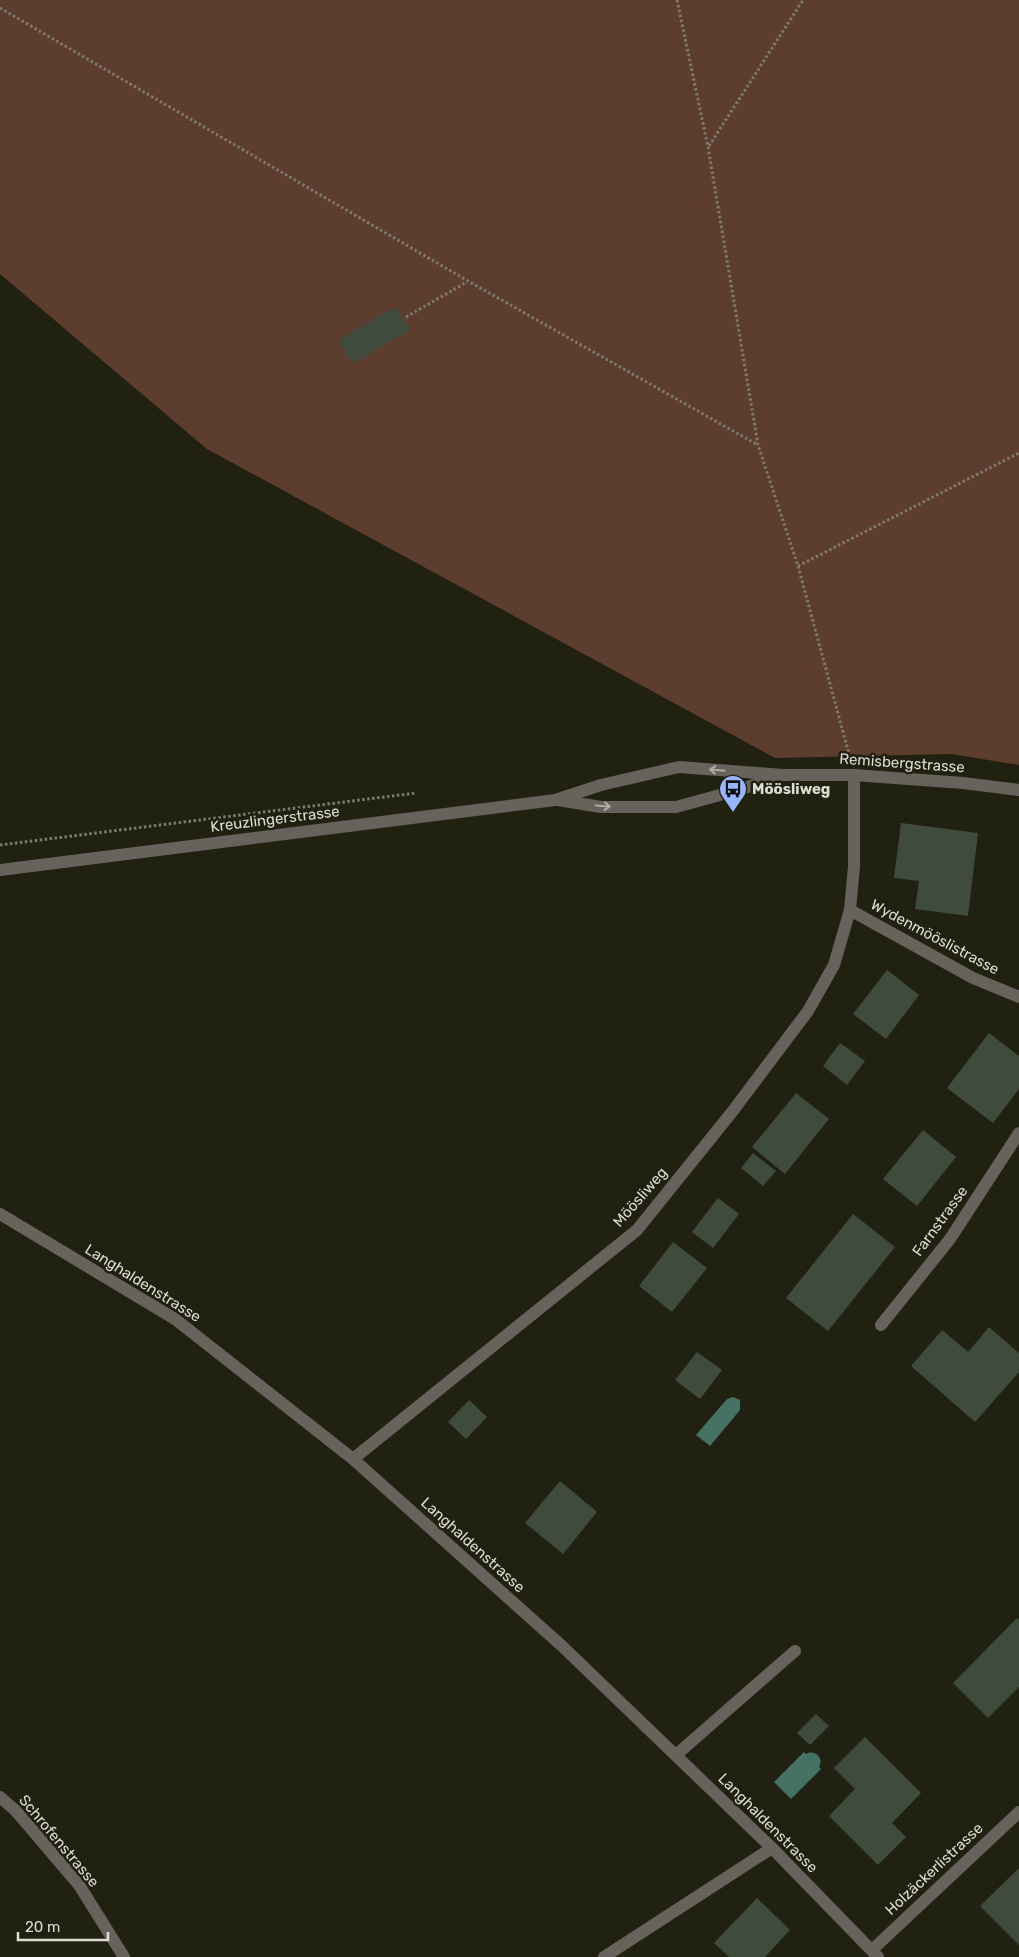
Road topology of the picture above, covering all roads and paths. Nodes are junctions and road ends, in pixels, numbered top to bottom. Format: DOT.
graph roads {
  1 [pos="677,0"];
  2 [pos="803,0"];
  3 [pos="0,8"];
  4 [pos="708,147"];
  5 [pos="468,281"];
  6 [pos="406,317"];
  7 [pos="758,445"];
  8 [pos="1019,453"];
  9 [pos="798,566"];
  10 [pos="854,774"];
  11 [pos="783,775"];
  12 [pos="1019,790"];
  13 [pos="555,800"];
  14 [pos="0,870"];
  15 [pos="850,910"];
  16 [pos="1019,997"];
  17 [pos="1019,1133"];
  18 [pos="0,1214"];
  19 [pos="881,1325"];
  20 [pos="353,1459"];
  21 [pos="795,1651"];
  22 [pos="676,1755"];
  23 [pos="0,1797"];
  24 [pos="1019,1812"];
  25 [pos="772,1848"];
  26 [pos="875,1953"];
  27 [pos="124,1957"];
  28 [pos="604,1957"];
  1 -- 4 [label="path"];
  2 -- 4 [label="path"];
  3 -- 5 [label="path"];
  4 -- 7 [label="path"];
  5 -- 6 [label="path"];
  5 -- 7 [label="path"];
  7 -- 9 [label="path"];
  8 -- 9 [label="path"];
  9 -- 10 [label="path"];
  10 -- 11 [label="street, Remisbergstrasse"];
  10 -- 12 [label="street, Remisbergstrasse"];
  10 -- 15 [label="street, Wydenmööslistrasse"];
  11 -- 13 [label="street, Remisbergstrasse, one-way"];
  13 -- 11 [label="street, Remisbergstrasse, one-way"];
  13 -- 14 [label="street, Kreuzlingerstrasse"];
  15 -- 16 [label="street, Wydenmööslistrasse"];
  15 -- 20 [label="street, Möösliweg"];
  17 -- 19 [label="street, Farnstrasse"];
  18 -- 20 [label="street, Langhaldenstrasse"];
  20 -- 22 [label="street, Langhaldenstrasse"];
  21 -- 22 [label="street"];
  22 -- 25 [label="street, Langhaldenstrasse"];
  23 -- 27 [label="street, Schrofenstrasse"];
  24 -- 26 [label="street, Holzäckerlistrasse"];
  25 -- 26 [label="street, Langhaldenstrasse"];
  25 -- 28 [label="street"];
}
